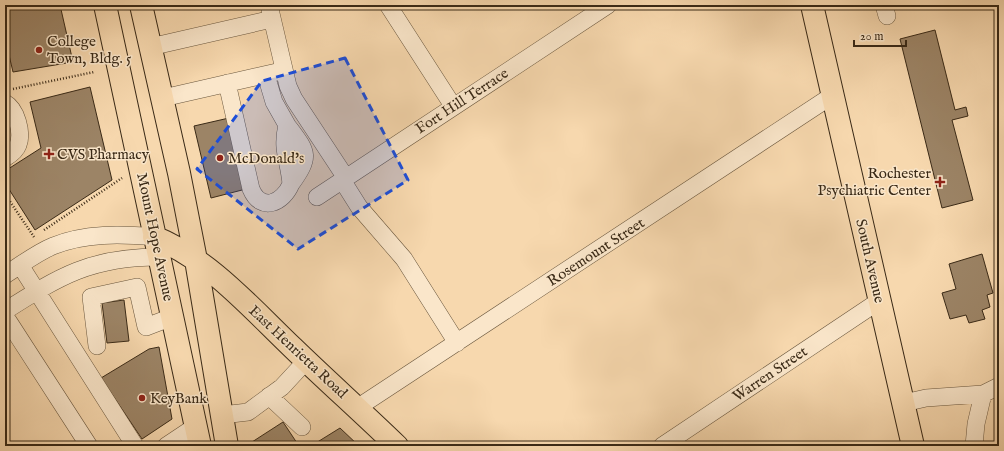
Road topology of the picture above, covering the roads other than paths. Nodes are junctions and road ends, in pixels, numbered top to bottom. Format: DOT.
graph roads {
  1 [pos="105,5"];
  2 [pos="141,5"];
  3 [pos="388,5"];
  4 [pos="608,5"];
  5 [pos="812,5"];
  6 [pos="271,12"];
  7 [pos="150,47"];
  8 [pos="284,70"];
  9 [pos="266,74"];
  10 [pos="226,84"];
  11 [pos="834,95"];
  12 [pos="162,98"];
  13 [pos="5,103"];
  14 [pos="453,106"];
  15 [pos="5,158"];
  16 [pos="344,179"];
  17 [pos="317,197"];
  18 [pos="157,247"];
  19 [pos="196,260"];
  20 [pos="20,265"];
  21 [pos="5,274"];
  22 [pos="37,291"];
  23 [pos="879,301"];
  24 [pos="5,311"];
  25 [pos="5,316"];
  26 [pos="172,317"];
  27 [pos="457,343"];
  28 [pos="97,346"];
  29 [pos="306,361"];
  30 [pos="999,386"];
  31 [pos="983,394"];
  32 [pos="269,396"];
  33 [pos="904,403"];
  34 [pos="357,408"];
  35 [pos="222,415"];
  36 [pos="302,427"];
  37 [pos="198,436"];
  38 [pos="89,446"];
  39 [pos="135,446"];
  40 [pos="166,446"];
  41 [pos="227,446"];
  42 [pos="397,446"];
  43 [pos="662,446"];
  44 [pos="913,446"];
  45 [pos="974,446"];
  1 -- 18 [label="main road, Mount Hope Avenue"];
  2 -- 7 [label="main road"];
  3 -- 14 [label="street"];
  4 -- 14 [label="street, Fort Hill Terrace"];
  5 -- 11 [label="main road, South Avenue"];
  6 -- 7 [label="street"];
  6 -- 8 [label="street"];
  7 -- 12 [label="main road"];
  8 -- 9 [label="street"];
  8 -- 16 [label="street"];
  9 -- 10 [label="street"];
  9 -- 10 [label="street"];
  10 -- 12 [label="street"];
  11 -- 23 [label="main road, South Avenue"];
  11 -- 27 [label="street, Rosemount Street"];
  12 -- 19 [label="main road"];
  13 -- 15 [label="street"];
  14 -- 16 [label="street, Fort Hill Terrace"];
  16 -- 17 [label="street, Fort Hill Terrace"];
  16 -- 27 [label="street"];
  18 -- 19 [label="main road"];
  18 -- 20 [label="street"];
  18 -- 22 [label="street"];
  18 -- 26 [label="main road, Mount Hope Avenue"];
  19 -- 29 [label="main road, East Henrietta Road"];
  19 -- 35 [label="main road"];
  20 -- 21 [label="street"];
  20 -- 22 [label="street"];
  22 -- 24 [label="street"];
  22 -- 39 [label="street"];
  23 -- 33 [label="main road, South Avenue"];
  23 -- 43 [label="street, Warren Street"];
  25 -- 38 [label="street"];
  26 -- 28 [label="street"];
  26 -- 37 [label="main road, Mount Hope Avenue"];
  27 -- 34 [label="street, Rosemount Street"];
  29 -- 32 [label="street"];
  29 -- 34 [label="main road, East Henrietta Road"];
  30 -- 31 [label="street"];
  31 -- 33 [label="street"];
  31 -- 45 [label="street"];
  32 -- 35 [label="street"];
  32 -- 36 [label="street"];
  33 -- 44 [label="main road, South Avenue"];
  34 -- 42 [label="main road, East Henrietta Road"];
  35 -- 41 [label="main road"];
  37 -- 40 [label="street"];
}
